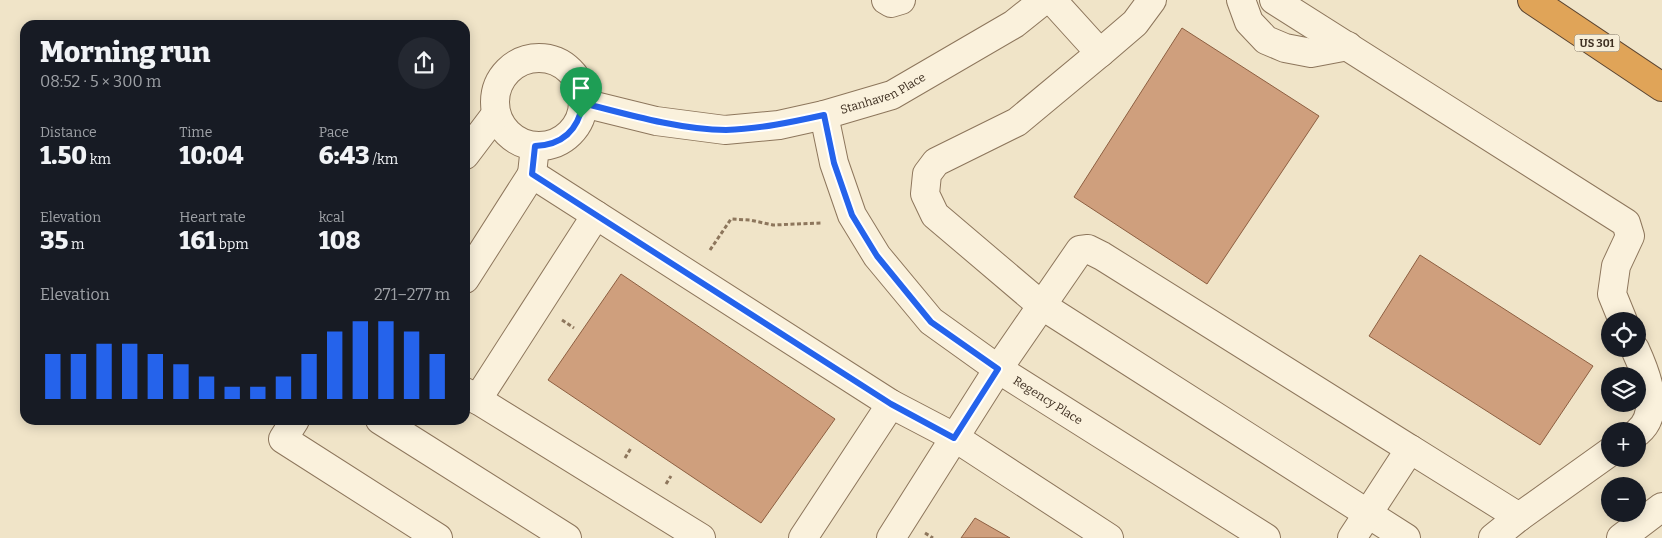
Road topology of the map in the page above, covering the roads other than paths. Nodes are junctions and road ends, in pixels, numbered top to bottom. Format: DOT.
graph roads {
  1 [pos="886,0"];
  2 [pos="901,0"];
  3 [pos="1044,0"];
  4 [pos="1052,0"];
  5 [pos="1152,0"];
  6 [pos="1241,0"];
  7 [pos="1274,0"];
  8 [pos="1532,0"];
  9 [pos="1348,46"];
  10 [pos="1100,53"];
  11 [pos="1662,86"];
  12 [pos="583,103"];
  13 [pos="496,114"];
  14 [pos="824,115"];
  15 [pos="535,146"];
  16 [pos="470,148"];
  17 [pos="532,174"];
  18 [pos="596,215"];
  19 [pos="470,270"];
  20 [pos="1041,306"];
  21 [pos="1619,312"];
  22 [pos="1639,357"];
  23 [pos="998,369"];
  24 [pos="471,396"];
  25 [pos="891,404"];
  26 [pos="1646,424"];
  27 [pos="292,425"];
  28 [pos="388,425"];
  29 [pos="954,438"];
  30 [pos="1410,449"];
  31 [pos="1601,458"];
  32 [pos="1662,507"];
  33 [pos="1368,513"];
  34 [pos="1519,517"];
  35 [pos="438,538"];
  36 [pos="567,538"];
  37 [pos="701,538"];
  38 [pos="803,538"];
  39 [pos="891,538"];
  40 [pos="1110,538"];
  41 [pos="1266,538"];
  42 [pos="1352,538"];
  43 [pos="1406,538"];
  44 [pos="1493,538"];
  45 [pos="1621,538"];
  1 -- 2 [label="street"];
  3 -- 14 [label="street, Stanhaven Place"];
  4 -- 10 [label="street"];
  5 -- 10 [label="street"];
  6 -- 9 [label="street"];
  7 -- 9 [label="street"];
  8 -- 11 [label="highway, US 301"];
  9 -- 21 [label="street"];
  10 -- 20 [label="street"];
  12 -- 13 [label="street"];
  12 -- 14 [label="street, Stanhaven Place"];
  12 -- 15 [label="street"];
  13 -- 15 [label="street"];
  13 -- 16 [label="street"];
  14 -- 23 [label="street, Regency Place"];
  15 -- 17 [label="street"];
  17 -- 18 [label="street"];
  17 -- 19 [label="street"];
  18 -- 24 [label="street"];
  18 -- 25 [label="street"];
  20 -- 23 [label="street"];
  20 -- 30 [label="street"];
  20 -- 33 [label="street"];
  22 -- 26 [label="street"];
  23 -- 29 [label="street"];
  23 -- 41 [label="street, Regency Place"];
  24 -- 37 [label="street"];
  25 -- 29 [label="street"];
  25 -- 38 [label="street"];
  27 -- 35 [label="street"];
  28 -- 36 [label="street"];
  29 -- 39 [label="street"];
  29 -- 40 [label="street"];
  30 -- 33 [label="street"];
  30 -- 34 [label="street"];
  31 -- 34 [label="street"];
  32 -- 45 [label="street"];
  33 -- 42 [label="street"];
  33 -- 43 [label="street"];
  34 -- 44 [label="street"];
}
